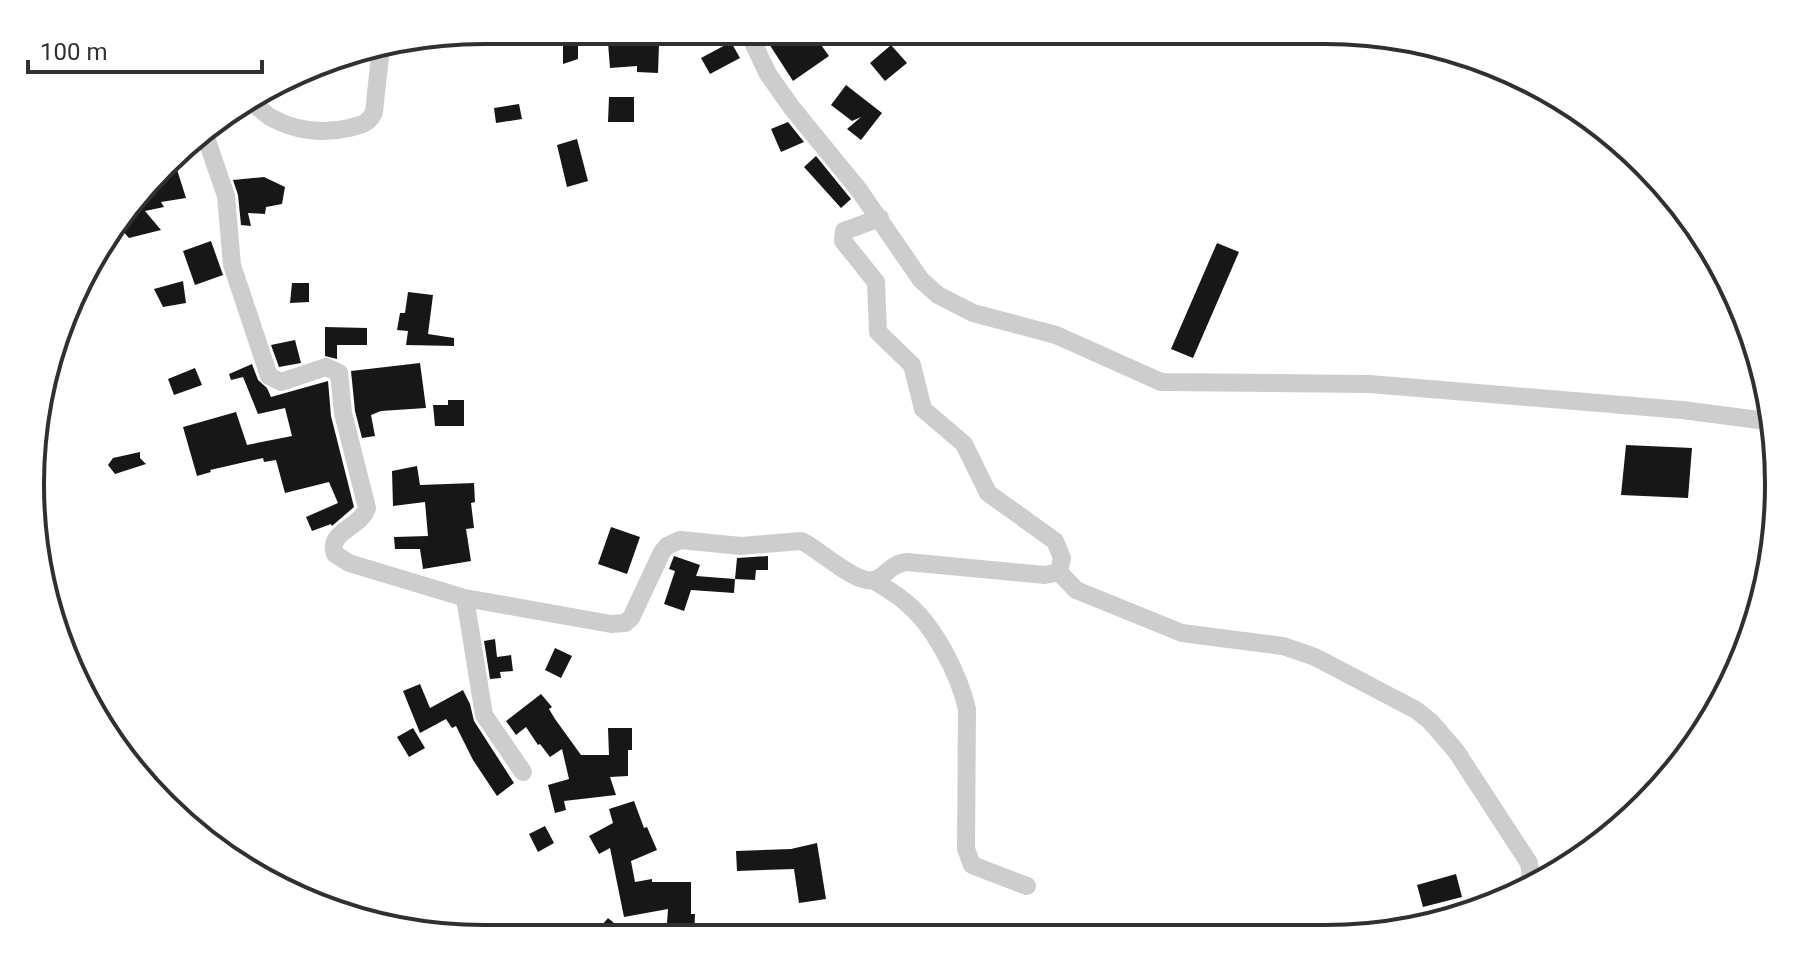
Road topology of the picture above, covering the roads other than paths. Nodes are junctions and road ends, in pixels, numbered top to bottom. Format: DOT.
graph roads {
  1 [pos="754,44"];
  2 [pos="380,57"];
  3 [pos="258,107"];
  4 [pos="206,143"];
  5 [pos="880,218"];
  6 [pos="1760,420"];
  7 [pos="1059,572"];
  8 [pos="873,580"];
  9 [pos="465,598"];
  10 [pos="523,772"];
  11 [pos="1530,874"];
  12 [pos="1027,886"];
  1 -- 5 [label="street"];
  2 -- 3 [label="street"];
  4 -- 9 [label="street"];
  5 -- 6 [label="street"];
  5 -- 7 [label="street"];
  7 -- 8 [label="street"];
  7 -- 11 [label="street"];
  8 -- 9 [label="street"];
  8 -- 12 [label="street"];
  9 -- 10 [label="street"];
}
